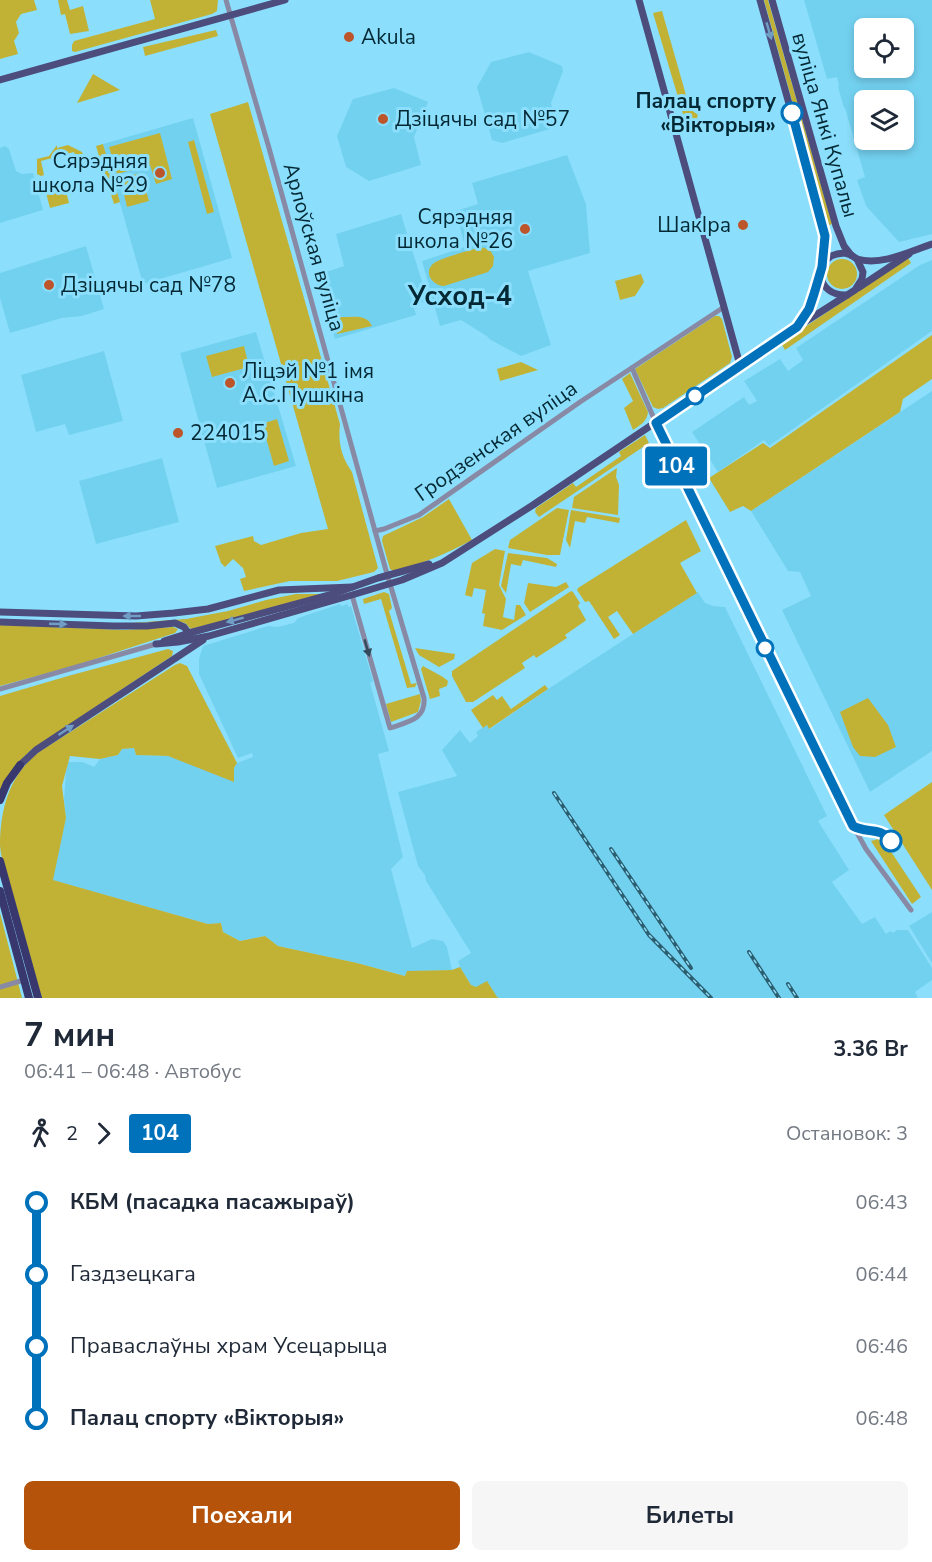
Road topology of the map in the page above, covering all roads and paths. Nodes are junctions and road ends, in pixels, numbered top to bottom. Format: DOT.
graph roads {
  1 [pos="226,0"];
  2 [pos="285,0"];
  3 [pos="639,0"];
  4 [pos="760,0"];
  5 [pos="772,0"];
  6 [pos="231,15"];
  7 [pos="0,80"];
  8 [pos="932,244"];
  9 [pos="919,249"];
  10 [pos="854,257"];
  11 [pos="821,270"];
  12 [pos="852,292"];
  13 [pos="724,307"];
  14 [pos="797,327"];
  15 [pos="740,365"];
  16 [pos="632,368"];
  17 [pos="656,423"];
  18 [pos="375,531"];
  19 [pos="389,579"];
  20 [pos="352,591"];
  21 [pos="0,612"];
  22 [pos="0,622"];
  23 [pos="190,636"];
  24 [pos="209,636"];
  25 [pos="156,644"];
  26 [pos="0,689"];
  27 [pos="20,765"];
  28 [pos="0,800"];
  29 [pos="0,861"];
  30 [pos="0,891"];
  31 [pos="911,910"];
  32 [pos="28,979"];
  33 [pos="0,987"];
  34 [pos="29,998"];
  35 [pos="38,998"];
  1 -- 6 [label="street, Арлоўская вуліца"];
  2 -- 6 [label="main road"];
  3 -- 13 [label="main road"];
  4 -- 11 [label="main road, вуліца Янкі Купалы, one-way"];
  5 -- 10 [label="main road, вуліца Янкі Купалы"];
  6 -- 7 [label="main road"];
  6 -- 18 [label="street, Арлоўская вуліца"];
  8 -- 9 [label="main road"];
  9 -- 10 [label="main road"];
  9 -- 12 [label="main road"];
  10 -- 11 [label="main road"];
  10 -- 12 [label="main road"];
  11 -- 12 [label="main road"];
  11 -- 14 [label="main road"];
  12 -- 14 [label="main road"];
  13 -- 15 [label="main road"];
  13 -- 16 [label="street, Гродзенская вуліца"];
  14 -- 15 [label="main road"];
  15 -- 17 [label="main road"];
  16 -- 17 [label="street"];
  16 -- 18 [label="street, Гродзенская вуліца"];
  17 -- 19 [label="main road"];
  17 -- 31 [label="street"];
  18 -- 19 [label="street, Арлоўская вуліца"];
  19 -- 20 [label="main road"];
  20 -- 19 [label="street, Арлоўская вуліца, one-way"];
  20 -- 21 [label="main road, one-way"];
  20 -- 23 [label="main road, one-way"];
  20 -- 24 [label="main road"];
  22 -- 23 [label="main road, one-way"];
  23 -- 24 [label="main road"];
  23 -- 25 [label="main road"];
  27 -- 24 [label="main road, one-way"];
  25 -- 26 [label="street"];
  27 -- 28 [label="highway"];
  29 -- 32 [label="highway"];
  30 -- 32 [label="highway"];
  32 -- 33 [label="street"];
  32 -- 34 [label="highway"];
  32 -- 35 [label="highway"];
}
